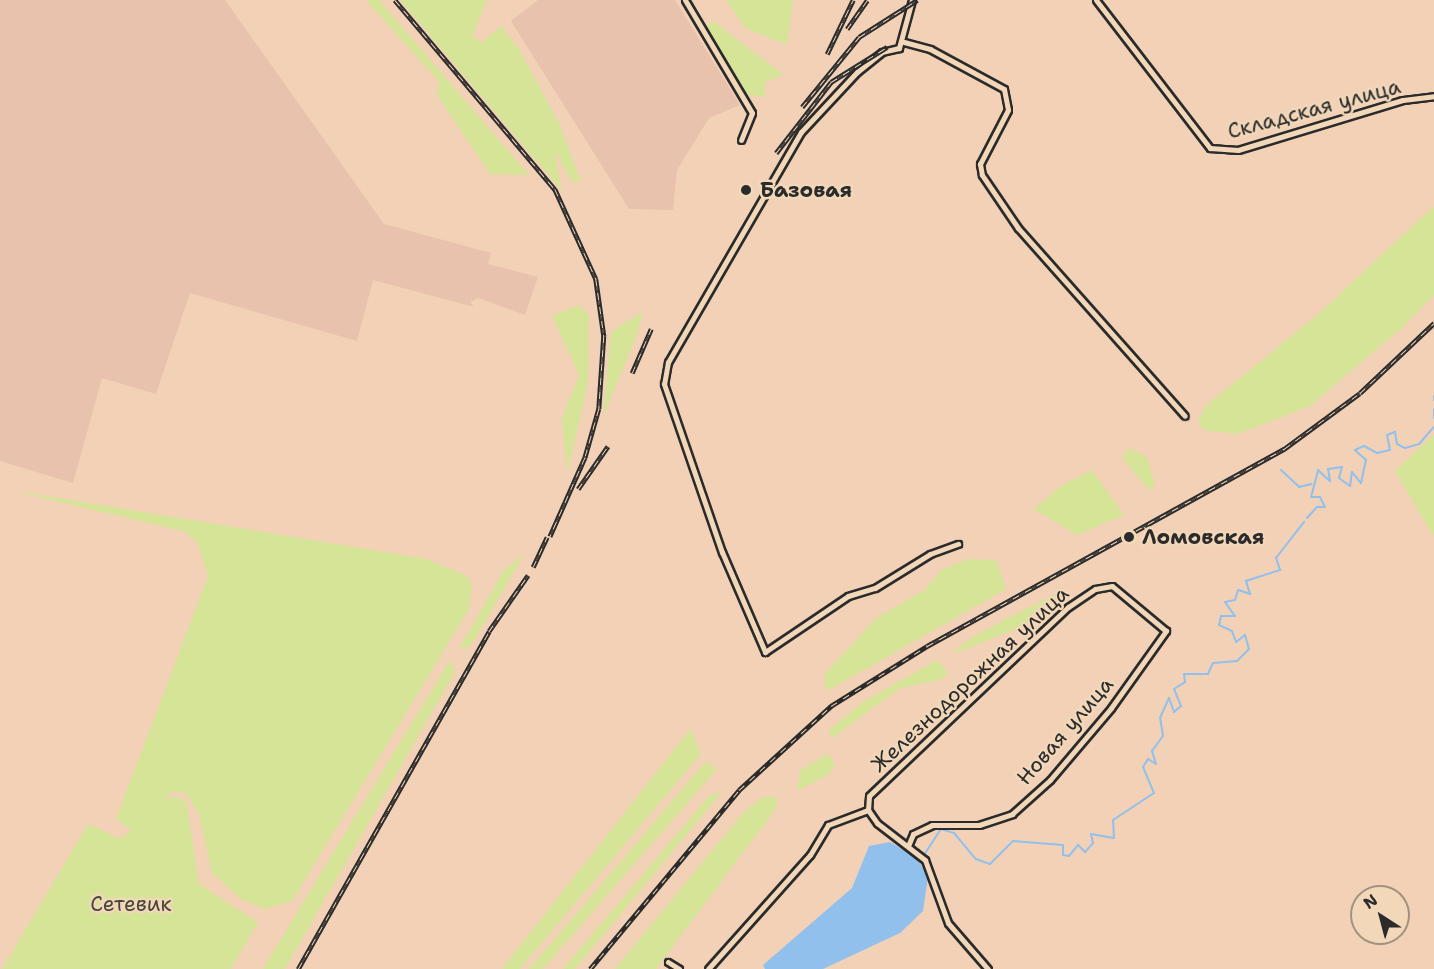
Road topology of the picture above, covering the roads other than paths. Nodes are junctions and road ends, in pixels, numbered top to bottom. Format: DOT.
graph roads {
  1 [pos="685,0"];
  2 [pos="912,0"];
  3 [pos="1096,0"];
  4 [pos="904,42"];
  5 [pos="1434,96"];
  6 [pos="741,140"];
  7 [pos="1185,416"];
  8 [pos="958,544"];
  9 [pos="1166,631"];
  10 [pos="868,810"];
  11 [pos="908,846"];
  12 [pos="668,962"];
  13 [pos="679,969"];
  14 [pos="708,969"];
  15 [pos="988,969"];
  1 -- 6 [label="street"];
  2 -- 4 [label="street"];
  3 -- 5 [label="street, Складская улица"];
  4 -- 7 [label="street"];
  4 -- 8 [label="street"];
  9 -- 10 [label="street, Железнодорожная улица"];
  9 -- 11 [label="street, Новая улица"];
  10 -- 11 [label="street"];
  10 -- 14 [label="street"];
  11 -- 15 [label="street"];
  12 -- 13 [label="street"];
}
